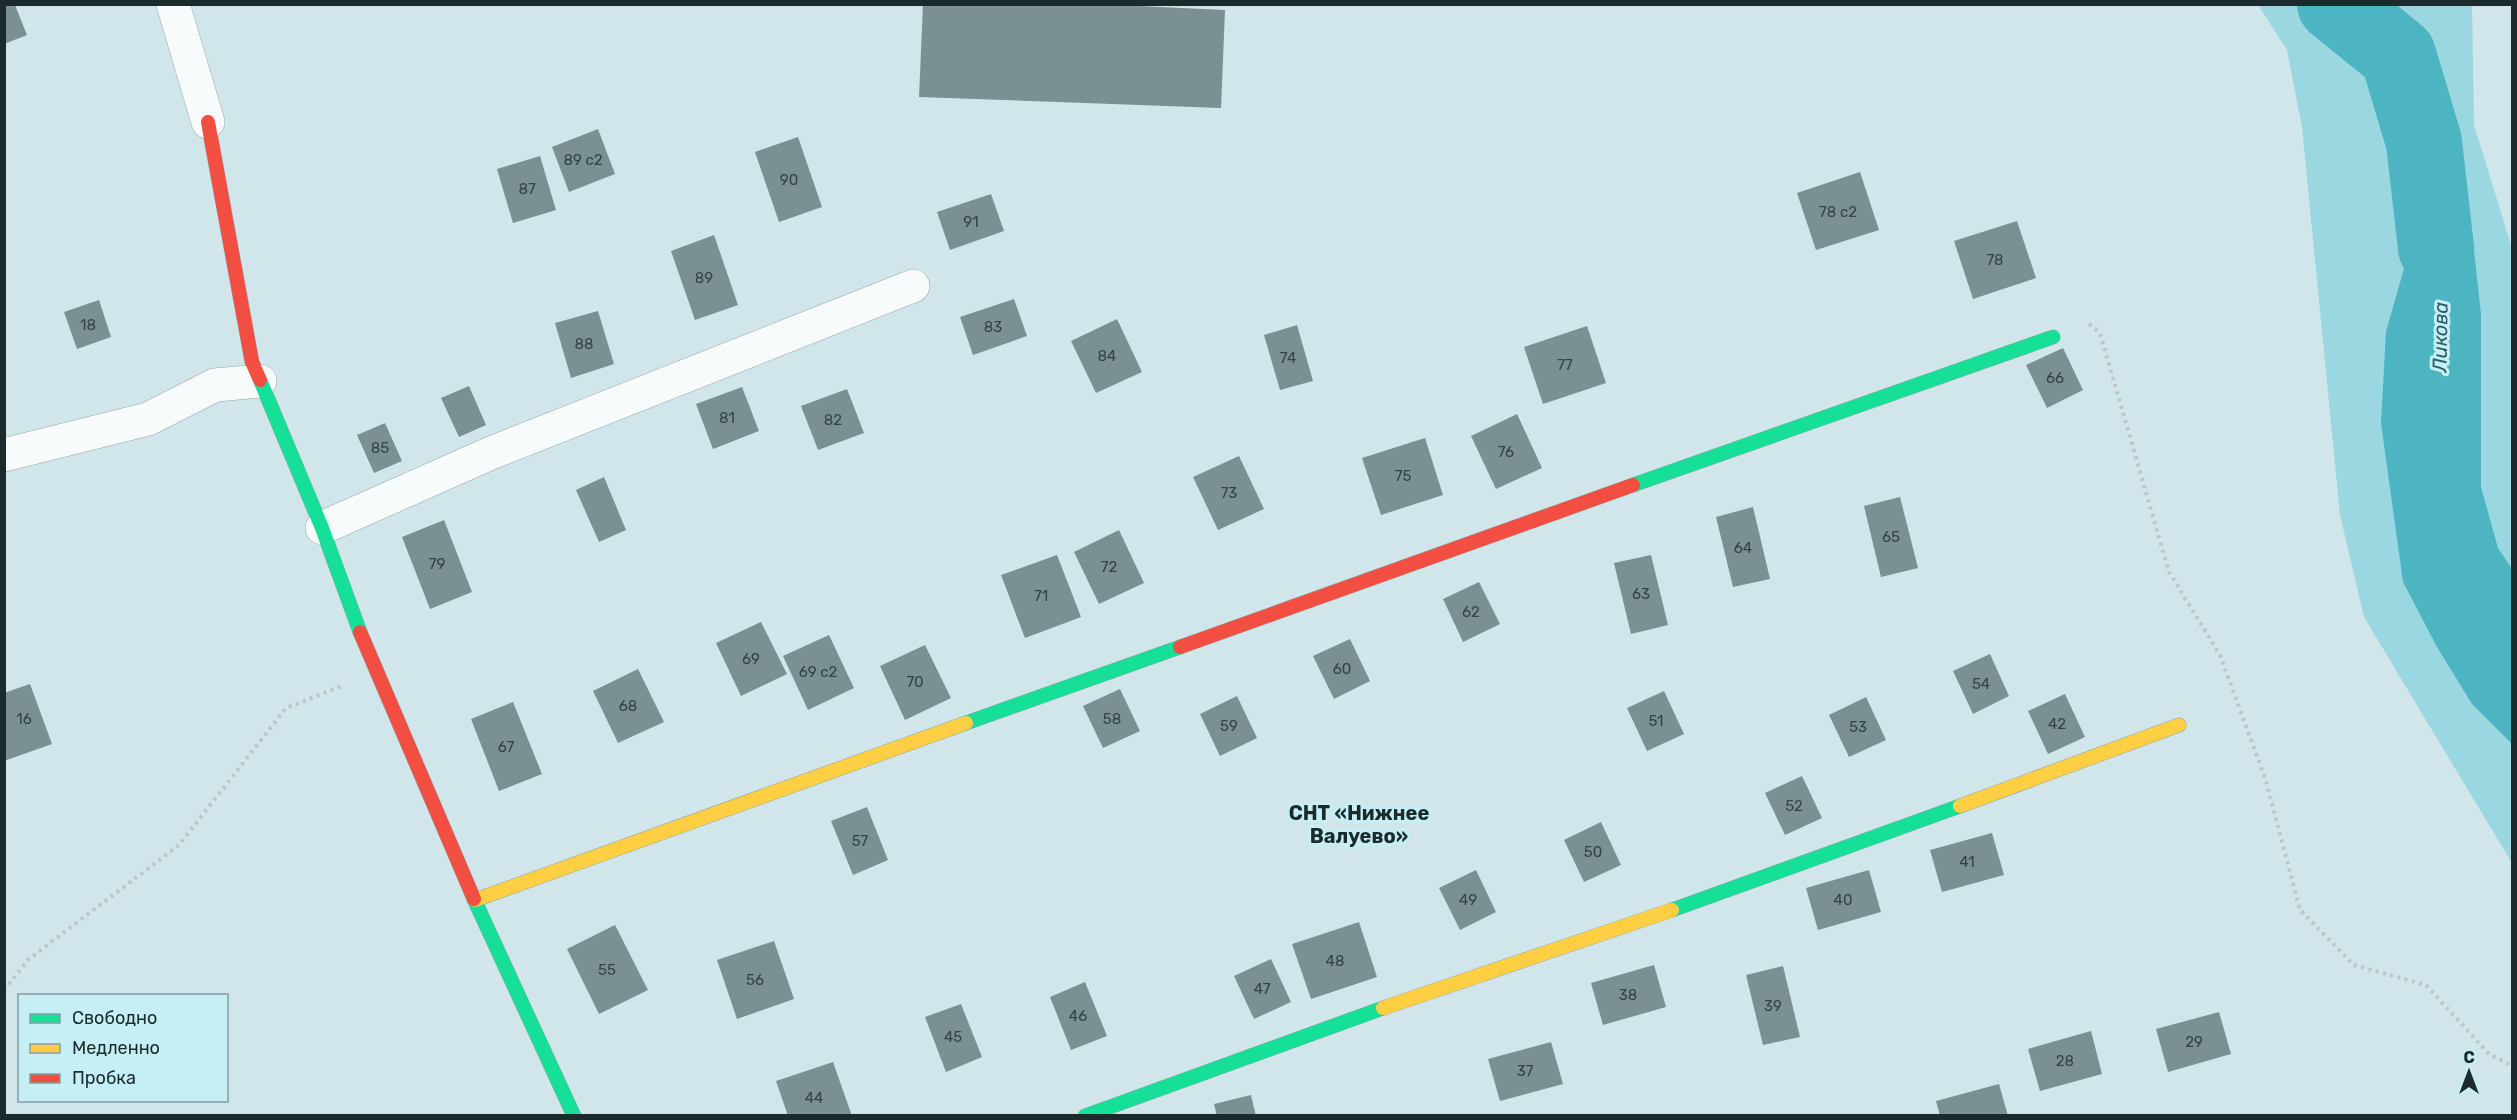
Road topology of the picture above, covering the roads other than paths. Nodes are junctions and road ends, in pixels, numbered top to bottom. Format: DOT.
graph roads {
  1 [pos="173,4"];
  2 [pos="208,122"];
  3 [pos="913,286"];
  4 [pos="2053,337"];
  5 [pos="260,381"];
  6 [pos="4,455"];
  7 [pos="322,528"];
  8 [pos="2179,725"];
  9 [pos="476,900"];
  10 [pos="574,1116"];
  11 [pos="1085,1116"];
  1 -- 2 [label="street"];
  2 -- 5 [label="street"];
  3 -- 7 [label="street"];
  4 -- 9 [label="street"];
  5 -- 6 [label="street"];
  5 -- 7 [label="street"];
  7 -- 9 [label="street"];
  8 -- 11 [label="street"];
  9 -- 10 [label="street"];
}
